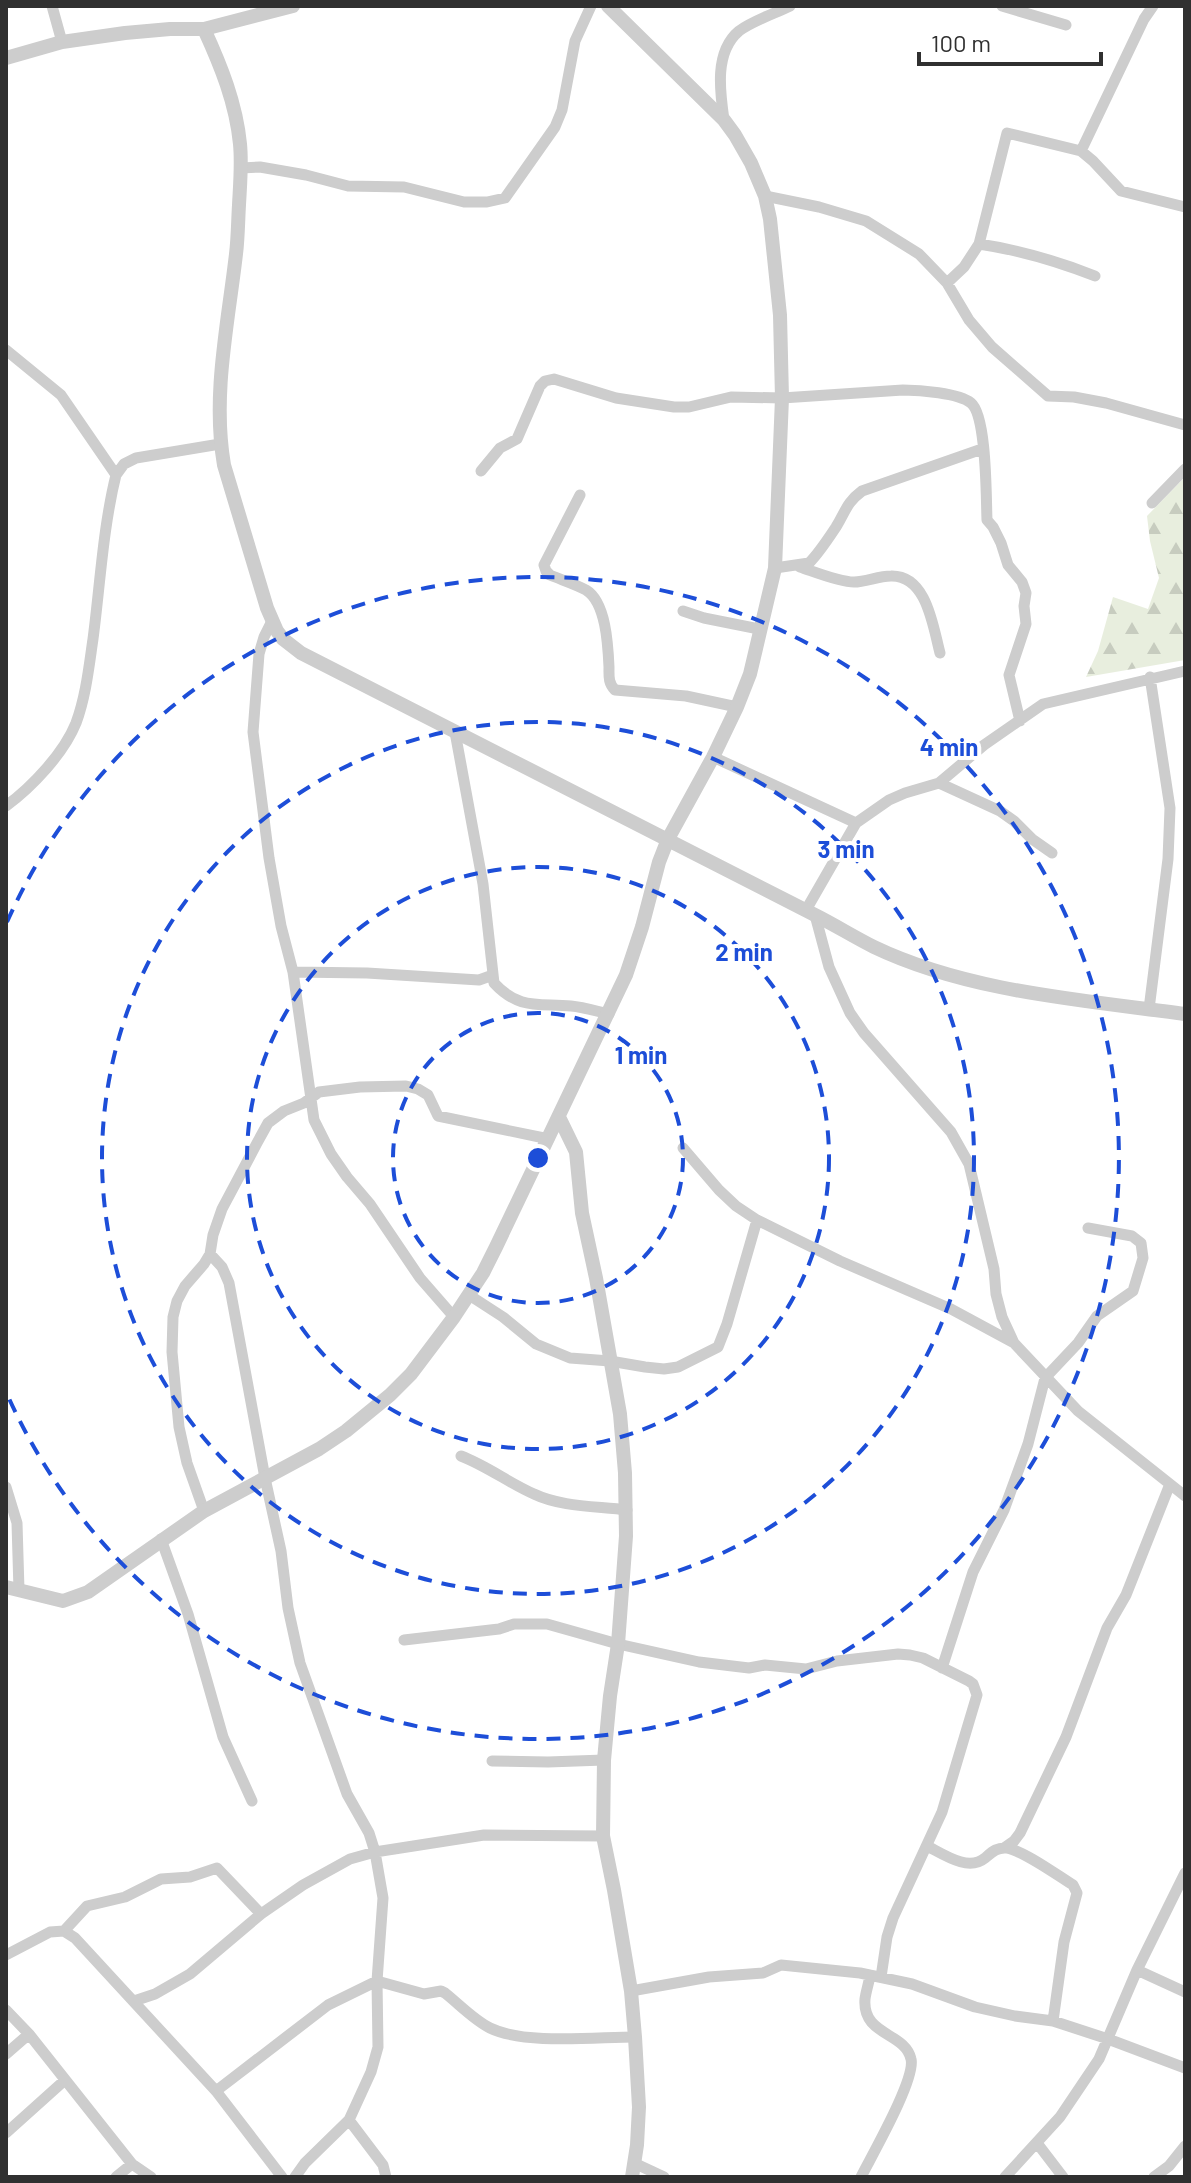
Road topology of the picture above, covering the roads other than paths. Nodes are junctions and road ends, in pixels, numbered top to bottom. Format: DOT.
graph roads {
  1 [pos="52,6"];
  2 [pos="293,6"];
  3 [pos="591,6"];
  4 [pos="608,6"];
  5 [pos="790,6"];
  6 [pos="1002,6"];
  7 [pos="1153,6"];
  8 [pos="1066,25"];
  9 [pos="204,29"];
  10 [pos="62,42"];
  11 [pos="6,58"];
  12 [pos="724,120"];
  13 [pos="1081,151"];
  14 [pos="241,168"];
  15 [pos="765,196"];
  16 [pos="1185,207"];
  17 [pos="979,244"];
  18 [pos="1095,276"];
  19 [pos="947,283"];
  20 [pos="6,350"];
  21 [pos="782,398"];
  22 [pos="1185,425"];
  23 [pos="220,444"];
  24 [pos="982,449"];
  25 [pos="1185,469"];
  26 [pos="481,471"];
  27 [pos="116,475"];
  28 [pos="580,495"];
  29 [pos="1152,503"];
  30 [pos="795,566"];
  31 [pos="775,568"];
  32 [pos="683,611"];
  33 [pos="272,621"];
  34 [pos="759,629"];
  35 [pos="940,653"];
  36 [pos="1185,671"];
  37 [pos="1150,677"];
  38 [pos="737,707"];
  39 [pos="1020,721"];
  40 [pos="455,732"];
  41 [pos="713,757"];
  42 [pos="939,783"];
  43 [pos="6,806"];
  44 [pos="856,823"];
  45 [pos="668,839"];
  46 [pos="1052,853"];
  47 [pos="811,912"];
  48 [pos="293,972"];
  49 [pos="493,975"];
  50 [pos="1149,1009"];
  51 [pos="609,1014"];
  52 [pos="1185,1014"];
  53 [pos="311,1097"];
  54 [pos="559,1117"];
  55 [pos="549,1139"];
  56 [pos="683,1148"];
  57 [pos="757,1220"];
  58 [pos="1088,1228"];
  59 [pos="210,1254"];
  60 [pos="469,1295"];
  61 [pos="454,1317"];
  62 [pos="1014,1343"];
  63 [pos="610,1361"];
  64 [pos="1045,1378"];
  65 [pos="461,1456"];
  66 [pos="265,1478"];
  67 [pos="1170,1484"];
  68 [pos="6,1487"];
  69 [pos="1185,1496"];
  70 [pos="627,1510"];
  71 [pos="204,1511"];
  72 [pos="161,1539"];
  73 [pos="13,1588"];
  74 [pos="404,1640"];
  75 [pos="618,1644"];
  76 [pos="942,1668"];
  77 [pos="604,1760"];
  78 [pos="492,1761"];
  79 [pos="252,1801"];
  80 [pos="603,1836"];
  81 [pos="927,1846"];
  82 [pos="1004,1848"];
  83 [pos="375,1852"];
  84 [pos="1185,1873"];
  85 [pos="261,1914"];
  86 [pos="64,1931"];
  87 [pos="6,1955"];
  88 [pos="1137,1970"];
  89 [pos="876,1976"];
  90 [pos="377,1981"];
  91 [pos="631,1991"];
  92 [pos="1185,1992"];
  93 [pos="134,2001"];
  94 [pos="6,2010"];
  95 [pos="1053,2021"];
  96 [pos="29,2034"];
  97 [pos="635,2037"];
  98 [pos="1108,2039"];
  99 [pos="6,2054"];
  100 [pos="1185,2068"];
  101 [pos="65,2080"];
  102 [pos="216,2091"];
  103 [pos="349,2120"];
  104 [pos="6,2133"];
  105 [pos="1037,2143"];
  106 [pos="1185,2146"];
  107 [pos="132,2164"];
  108 [pos="633,2170"];
  109 [pos="116,2177"];
  110 [pos="151,2177"];
  111 [pos="282,2177"];
  112 [pos="295,2177"];
  113 [pos="386,2177"];
  114 [pos="664,2177"];
  115 [pos="861,2177"];
  116 [pos="1005,2177"];
  117 [pos="1063,2177"];
  118 [pos="1154,2177"];
  1 -- 10 [label="street"];
  2 -- 9 [label="street"];
  3 -- 14 [label="street"];
  4 -- 12 [label="street"];
  5 -- 12 [label="street"];
  6 -- 8 [label="street"];
  7 -- 13 [label="street"];
  9 -- 10 [label="street"];
  9 -- 14 [label="street"];
  10 -- 11 [label="street"];
  12 -- 15 [label="street"];
  13 -- 16 [label="street"];
  13 -- 17 [label="street"];
  14 -- 23 [label="street"];
  15 -- 19 [label="street"];
  15 -- 21 [label="street"];
  17 -- 18 [label="street"];
  17 -- 19 [label="street"];
  19 -- 22 [label="street"];
  20 -- 27 [label="street"];
  21 -- 24 [label="street"];
  21 -- 26 [label="street"];
  21 -- 31 [label="street"];
  23 -- 27 [label="street"];
  23 -- 33 [label="street"];
  24 -- 30 [label="street"];
  24 -- 39 [label="street"];
  25 -- 29 [label="street"];
  27 -- 43 [label="street"];
  28 -- 38 [label="street"];
  30 -- 31 [label="street"];
  30 -- 35 [label="street"];
  31 -- 34 [label="street"];
  32 -- 34 [label="street"];
  33 -- 40 [label="street"];
  33 -- 48 [label="street"];
  34 -- 38 [label="street"];
  36 -- 37 [label="street"];
  37 -- 39 [label="street"];
  37 -- 50 [label="street"];
  38 -- 41 [label="street"];
  39 -- 42 [label="street"];
  40 -- 45 [label="street"];
  40 -- 49 [label="street"];
  41 -- 44 [label="street"];
  41 -- 45 [label="street"];
  42 -- 44 [label="street"];
  42 -- 46 [label="street"];
  44 -- 47 [label="street"];
  45 -- 47 [label="street"];
  45 -- 51 [label="street"];
  47 -- 50 [label="street"];
  47 -- 62 [label="street"];
  48 -- 49 [label="street"];
  48 -- 53 [label="street"];
  49 -- 51 [label="street"];
  50 -- 52 [label="street"];
  51 -- 54 [label="street"];
  53 -- 55 [label="street"];
  53 -- 59 [label="street"];
  53 -- 61 [label="street"];
  54 -- 55 [label="street"];
  54 -- 63 [label="street"];
  55 -- 60 [label="street"];
  56 -- 57 [label="street"];
  57 -- 62 [label="street"];
  57 -- 63 [label="street"];
  58 -- 64 [label="street"];
  59 -- 66 [label="street"];
  59 -- 71 [label="street"];
  60 -- 61 [label="street"];
  60 -- 63 [label="street"];
  61 -- 66 [label="street"];
  62 -- 64 [label="street"];
  63 -- 70 [label="street"];
  64 -- 67 [label="street"];
  64 -- 76 [label="street"];
  65 -- 70 [label="street"];
  66 -- 71 [label="street"];
  66 -- 83 [label="street"];
  67 -- 69 [label="street"];
  67 -- 82 [label="street"];
  68 -- 73 [label="street"];
  70 -- 75 [label="street"];
  71 -- 72 [label="street"];
  72 -- 73 [label="street"];
  72 -- 79 [label="street"];
  74 -- 75 [label="street"];
  75 -- 76 [label="street"];
  75 -- 77 [label="street"];
  76 -- 81 [label="street"];
  77 -- 78 [label="street"];
  77 -- 80 [label="street"];
  80 -- 83 [label="street"];
  80 -- 91 [label="street"];
  81 -- 82 [label="street"];
  81 -- 89 [label="street"];
  82 -- 95 [label="street"];
  83 -- 85 [label="street"];
  83 -- 90 [label="street"];
  84 -- 88 [label="street"];
  85 -- 86 [label="street"];
  85 -- 93 [label="street"];
  86 -- 87 [label="street"];
  86 -- 93 [label="street"];
  88 -- 92 [label="street"];
  88 -- 98 [label="street"];
  89 -- 91 [label="street"];
  89 -- 95 [label="street"];
  89 -- 115 [label="street"];
  90 -- 97 [label="street"];
  90 -- 102 [label="street"];
  90 -- 103 [label="street"];
  91 -- 97 [label="street"];
  93 -- 102 [label="street"];
  94 -- 96 [label="street"];
  95 -- 98 [label="street"];
  96 -- 99 [label="street"];
  96 -- 101 [label="street"];
  97 -- 108 [label="street"];
  98 -- 100 [label="street"];
  98 -- 105 [label="street"];
  101 -- 104 [label="street"];
  101 -- 107 [label="street"];
  102 -- 111 [label="street"];
  103 -- 112 [label="street"];
  103 -- 113 [label="street"];
  105 -- 116 [label="street"];
  105 -- 117 [label="street"];
  106 -- 118 [label="street"];
  107 -- 109 [label="street"];
  107 -- 110 [label="street"];
  108 -- 114 [label="street"];
}
